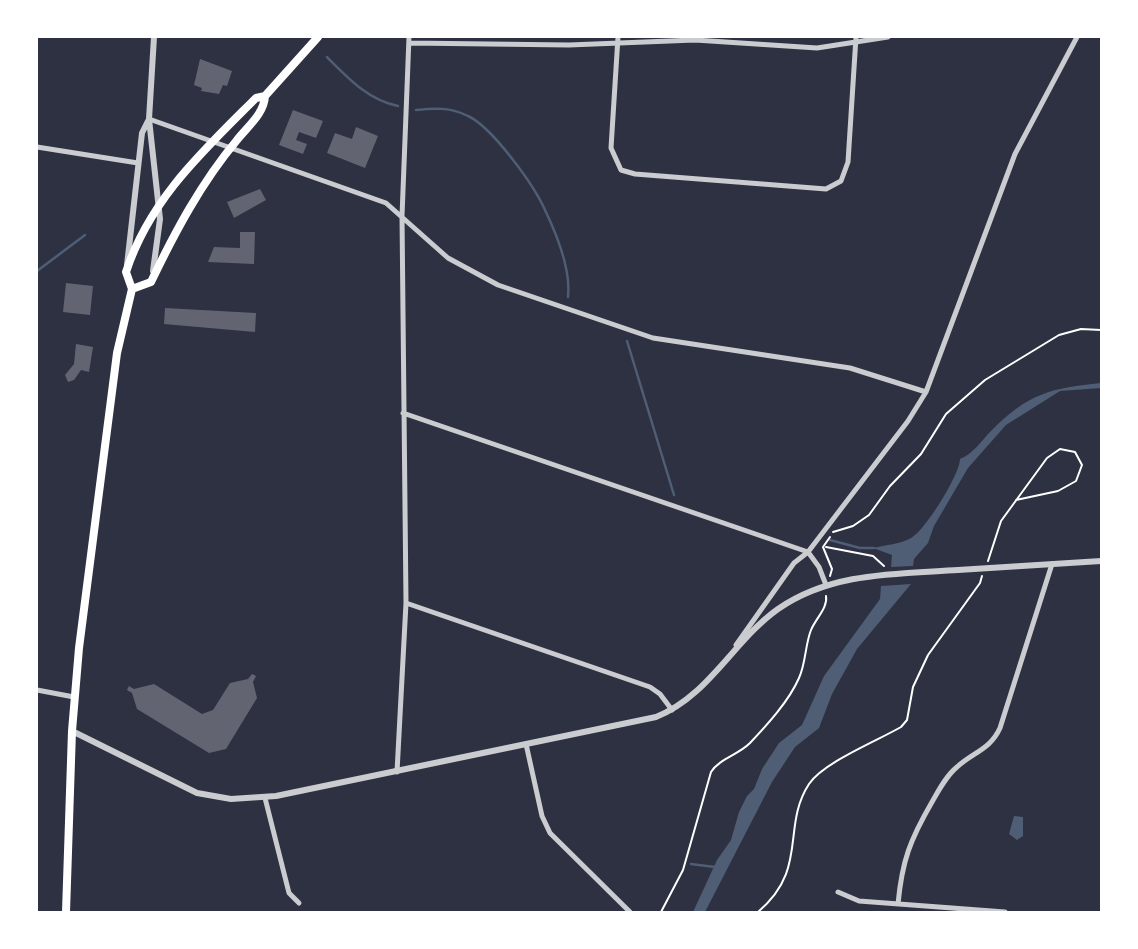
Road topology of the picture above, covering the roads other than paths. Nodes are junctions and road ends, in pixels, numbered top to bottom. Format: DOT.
graph roads {
  1 [pos="154,37"];
  2 [pos="318,37"];
  3 [pos="888,37"];
  4 [pos="1077,37"];
  5 [pos="618,39"];
  6 [pos="409,40"];
  7 [pos="855,40"];
  8 [pos="265,96"];
  9 [pos="149,119"];
  10 [pos="213,141"];
  11 [pos="37,147"];
  12 [pos="230,148"];
  13 [pos="138,163"];
  14 [pos="159,203"];
  15 [pos="402,216"];
  16 [pos="126,272"];
  17 [pos="151,282"];
  18 [pos="132,289"];
  19 [pos="926,392"];
  20 [pos="404,413"];
  21 [pos="808,552"];
  22 [pos="1101,561"];
  23 [pos="1052,564"];
  24 [pos="826,585"];
  25 [pos="406,603"];
  26 [pos="736,646"];
  27 [pos="37,690"];
  28 [pos="74,697"];
  29 [pos="671,710"];
  30 [pos="72,730"];
  31 [pos="526,744"];
  32 [pos="397,772"];
  33 [pos="265,798"];
  34 [pos="838,892"];
  35 [pos="299,903"];
  36 [pos="898,904"];
  37 [pos="66,912"];
  38 [pos="630,912"];
  39 [pos="1005,912"];
  1 -- 9 [label="street"];
  2 -- 8 [label="main road"];
  3 -- 7 [label="street"];
  4 -- 19 [label="street"];
  5 -- 6 [label="street"];
  5 -- 7 [label="street"];
  5 -- 7 [label="street"];
  6 -- 15 [label="street"];
  8 -- 10 [label="main road"];
  8 -- 12 [label="main road"];
  9 -- 10 [label="street"];
  9 -- 13 [label="street"];
  9 -- 14 [label="street"];
  10 -- 12 [label="street"];
  10 -- 14 [label="main road"];
  11 -- 13 [label="street"];
  12 -- 15 [label="street"];
  12 -- 17 [label="main road"];
  13 -- 16 [label="street"];
  14 -- 16 [label="main road"];
  14 -- 17 [label="street"];
  15 -- 19 [label="street"];
  15 -- 20 [label="street"];
  16 -- 18 [label="main road"];
  17 -- 18 [label="main road"];
  18 -- 28 [label="main road"];
  19 -- 21 [label="street"];
  20 -- 21 [label="street"];
  20 -- 25 [label="street"];
  21 -- 24 [label="street"];
  21 -- 26 [label="street"];
  22 -- 23 [label="street"];
  23 -- 24 [label="street"];
  23 -- 36 [label="street"];
  24 -- 26 [label="street"];
  25 -- 29 [label="street"];
  25 -- 32 [label="street"];
  26 -- 29 [label="street"];
  27 -- 28 [label="street"];
  28 -- 30 [label="main road"];
  29 -- 31 [label="street"];
  30 -- 33 [label="street"];
  30 -- 37 [label="main road"];
  31 -- 32 [label="street"];
  31 -- 38 [label="street"];
  32 -- 33 [label="street"];
  33 -- 35 [label="street"];
  34 -- 36 [label="street"];
  36 -- 39 [label="street"];
}
